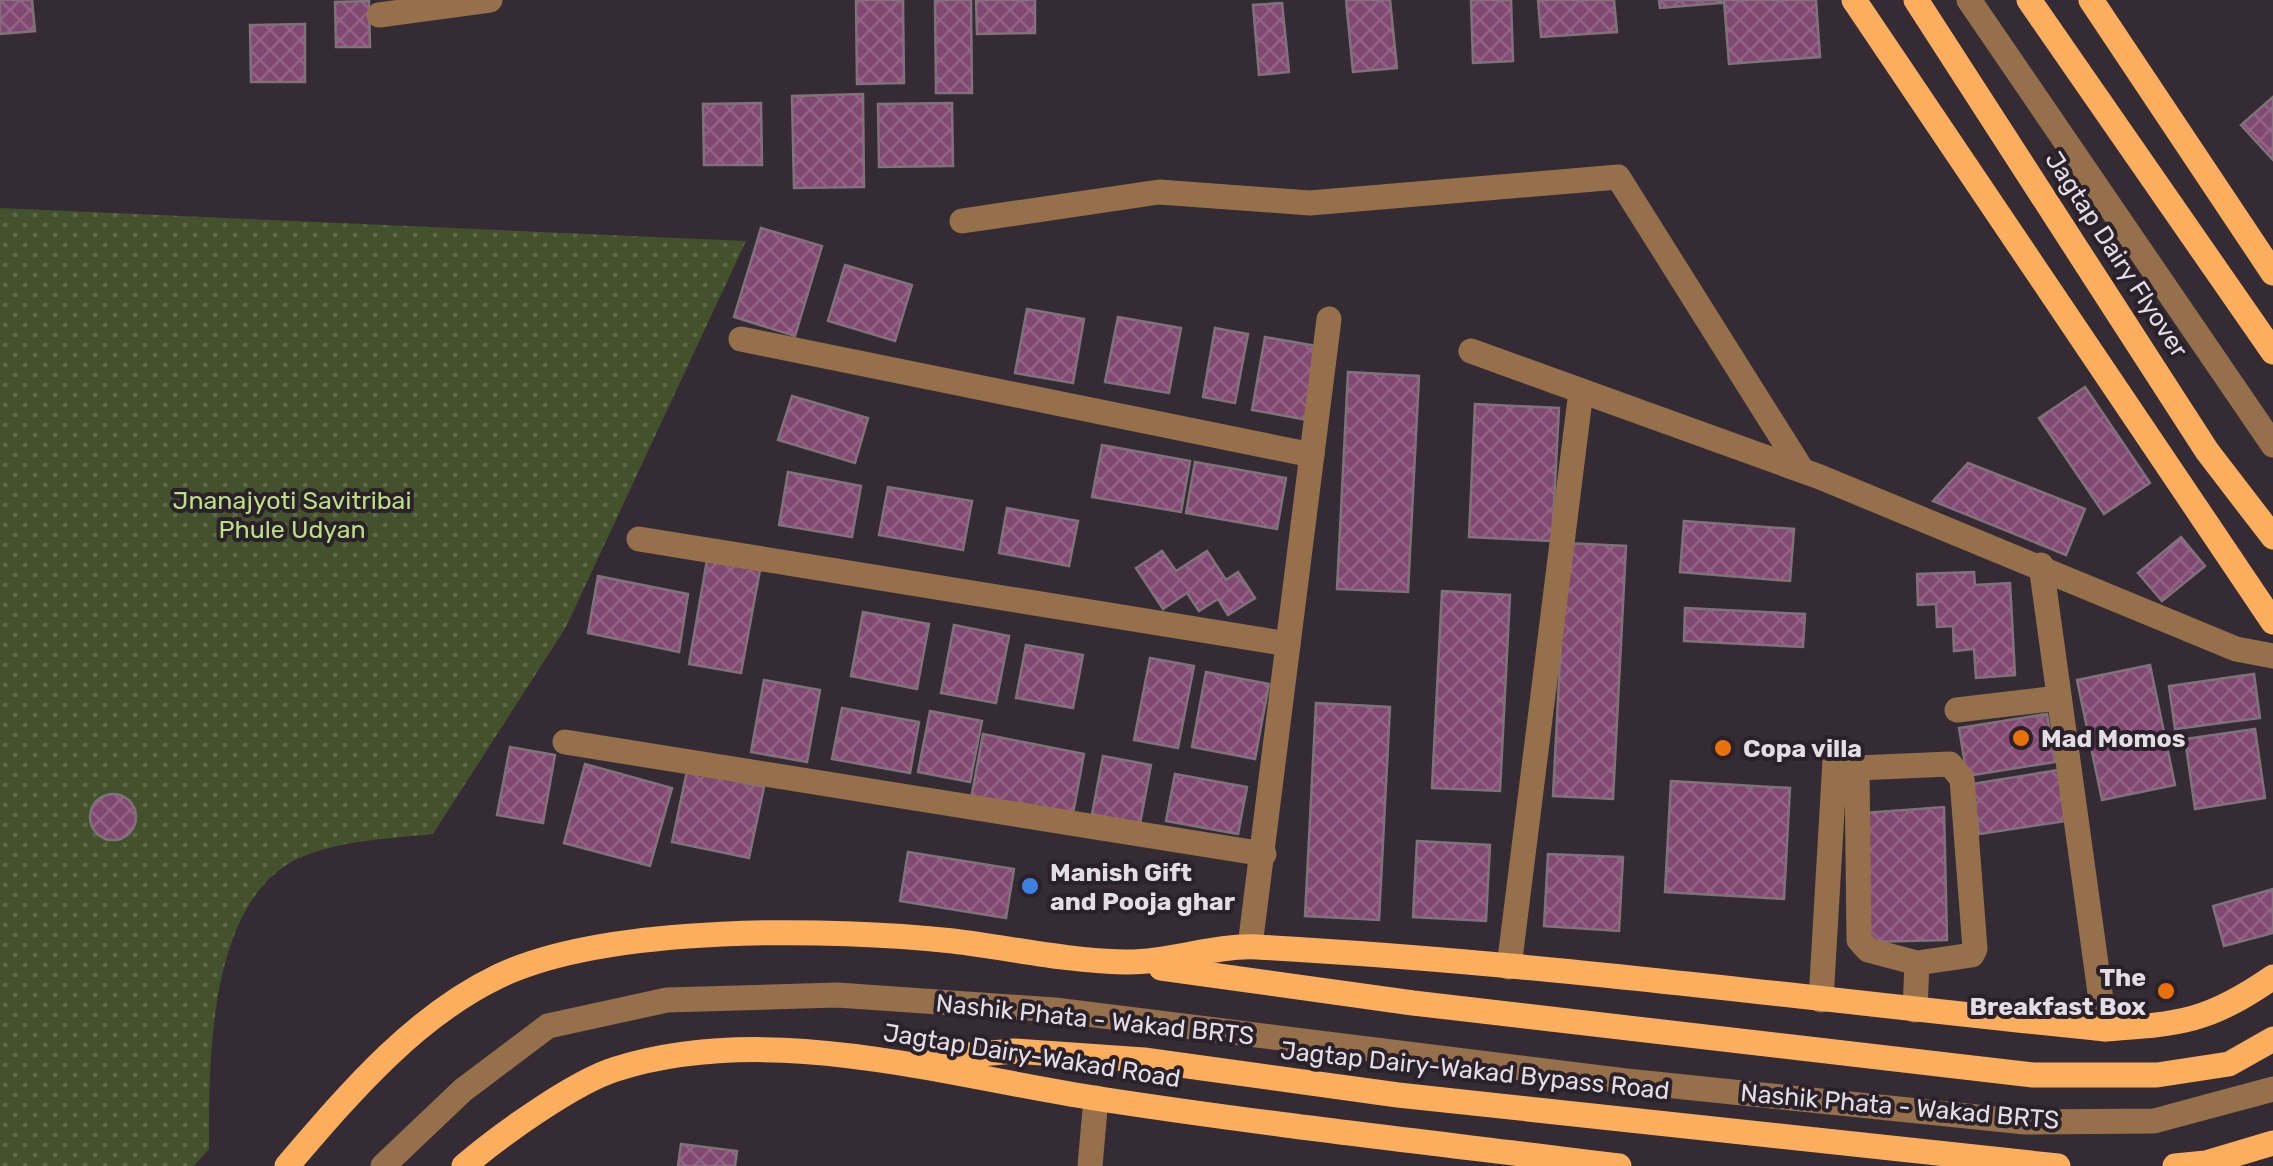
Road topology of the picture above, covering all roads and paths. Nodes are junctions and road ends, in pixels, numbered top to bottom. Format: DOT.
graph roads {
  1 [pos="490,0"];
  2 [pos="1854,0"];
  3 [pos="1916,0"];
  4 [pos="1969,0"];
  5 [pos="2030,0"];
  6 [pos="2090,0"];
  7 [pos="379,16"];
  8 [pos="962,221"];
  9 [pos="2273,273"];
  10 [pos="1329,318"];
  11 [pos="741,340"];
  12 [pos="1471,352"];
  13 [pos="2273,352"];
  14 [pos="1581,391"];
  15 [pos="2273,445"];
  16 [pos="1312,455"];
  17 [pos="1802,470"];
  18 [pos="2273,537"];
  19 [pos="640,539"];
  20 [pos="2040,565"];
  21 [pos="2273,622"];
  22 [pos="1288,644"];
  23 [pos="2273,656"];
  24 [pos="2059,698"];
  25 [pos="1957,710"];
  26 [pos="565,742"];
  27 [pos="1835,760"];
  28 [pos="1264,854"];
  29 [pos="1250,946"];
  30 [pos="1126,963"];
  31 [pos="1918,963"];
  32 [pos="1509,967"];
  33 [pos="2273,978"];
  34 [pos="1821,1000"];
  35 [pos="1915,1010"];
  36 [pos="2105,1028"];
  37 [pos="2273,1039"];
  38 [pos="886,1062"];
  39 [pos="2273,1088"];
  40 [pos="1096,1098"];
  41 [pos="2273,1142"];
  42 [pos="1499,1158"];
  43 [pos="287,1166"];
  44 [pos="383,1166"];
  45 [pos="464,1166"];
  46 [pos="1090,1166"];
  47 [pos="1618,1166"];
  48 [pos="2058,1166"];
  49 [pos="2176,1166"];
  1 -- 7 [label="street"];
  2 -- 21 [label="main road"];
  3 -- 18 [label="main road, Jagtap Dairy Flyover"];
  4 -- 15 [label="street"];
  5 -- 13 [label="main road"];
  6 -- 9 [label="main road"];
  8 -- 17 [label="street"];
  10 -- 16 [label="street"];
  11 -- 16 [label="street"];
  12 -- 14 [label="street"];
  14 -- 17 [label="street"];
  14 -- 32 [label="street"];
  16 -- 22 [label="street"];
  17 -- 20 [label="street"];
  19 -- 22 [label="street"];
  20 -- 23 [label="street"];
  20 -- 24 [label="street"];
  22 -- 28 [label="street"];
  24 -- 25 [label="street"];
  24 -- 36 [label="street"];
  26 -- 28 [label="street"];
  27 -- 34 [label="street"];
  28 -- 29 [label="street"];
  29 -- 30 [label="main road"];
  29 -- 32 [label="main road"];
  30 -- 37 [label="main road"];
  30 -- 43 [label="main road"];
  31 -- 31 [label="street"];
  31 -- 35 [label="street"];
  32 -- 34 [label="main road"];
  33 -- 36 [label="main road"];
  34 -- 35 [label="main road"];
  35 -- 36 [label="main road"];
  38 -- 40 [label="main road, Jagtap Dairy-Wakad Road"];
  38 -- 45 [label="main road, Jagtap Dairy-Wakad Road"];
  38 -- 48 [label="main road, Jagtap Dairy-Wakad Bypass Road"];
  39 -- 44 [label="street, Nashik Phata - Wakad BRTS"];
  40 -- 42 [label="main road, Jagtap Dairy-Wakad Road"];
  40 -- 46 [label="street"];
  41 -- 49 [label="main road"];
  42 -- 47 [label="main road, Jagtap Dairy-Wakad Road"];
}
